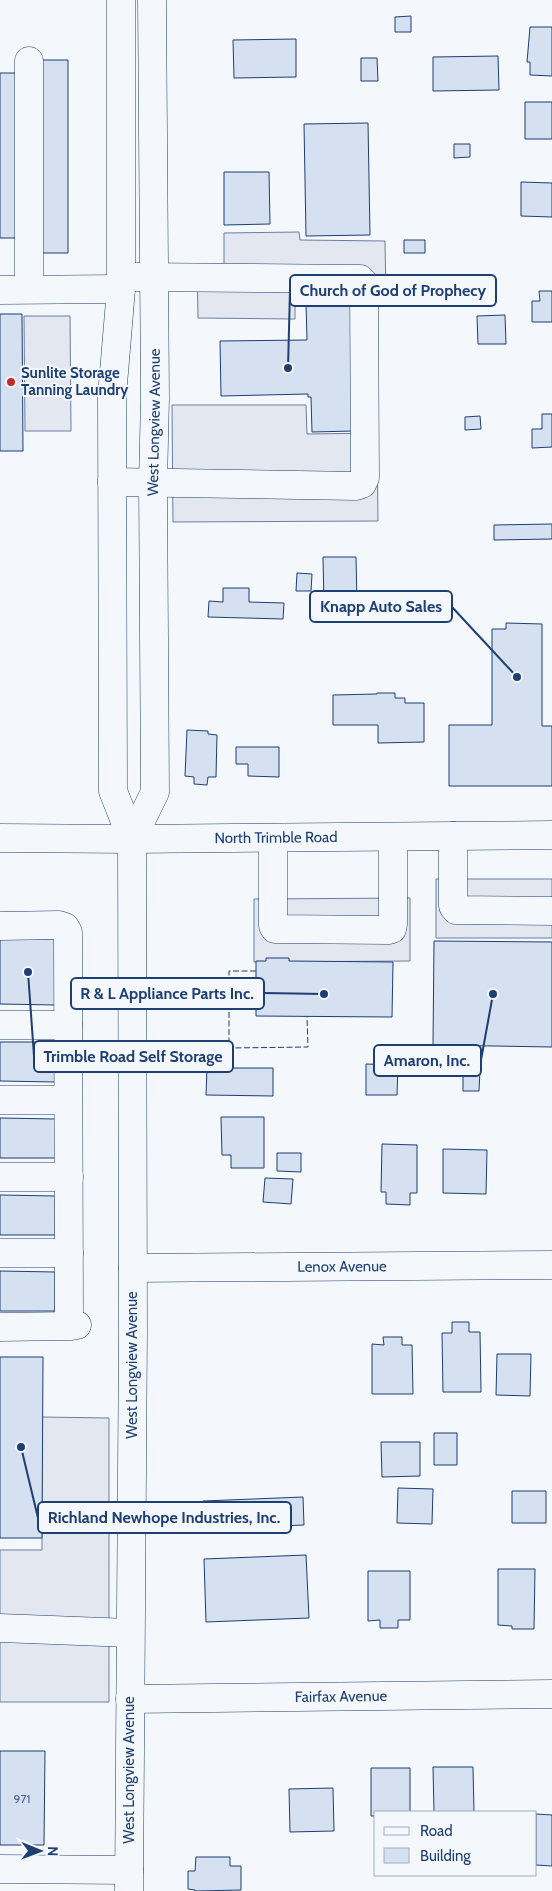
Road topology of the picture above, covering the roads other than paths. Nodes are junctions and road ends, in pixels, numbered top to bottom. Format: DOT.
graph roads {
  1 [pos="121,0"];
  2 [pos="152,0"];
  3 [pos="29,61"];
  4 [pos="153,277"];
  5 [pos="122,283"];
  6 [pos="0,290"];
  7 [pos="29,290"];
  8 [pos="112,482"];
  9 [pos="153,483"];
  10 [pos="552,835"];
  11 [pos="453,836"];
  12 [pos="393,837"];
  13 [pos="0,838"];
  14 [pos="273,838"];
  15 [pos="132,839"];
  16 [pos="552,911"];
  17 [pos="0,926"];
  18 [pos="68,1024"];
  19 [pos="0,1025"];
  20 [pos="0,1100"];
  21 [pos="68,1100"];
  22 [pos="69,1177"];
  23 [pos="0,1178"];
  24 [pos="0,1253"];
  25 [pos="69,1253"];
  26 [pos="552,1265"];
  27 [pos="133,1268"];
  28 [pos="0,1327"];
  29 [pos="0,1628"];
  30 [pos="130,1633"];
  31 [pos="552,1694"];
  32 [pos="130,1699"];
  33 [pos="0,1869"];
  34 [pos="129,1881"];
  1 -- 5 [label="street, West Longview Avenue"];
  2 -- 4 [label="street, West Longview Avenue"];
  3 -- 7 [label="street"];
  4 -- 5 [label="street"];
  4 -- 9 [label="street, West Longview Avenue"];
  4 -- 9 [label="street"];
  5 -- 7 [label="street"];
  5 -- 8 [label="street, West Longview Avenue"];
  6 -- 7 [label="street"];
  8 -- 9 [label="street"];
  8 -- 15 [label="street, West Longview Avenue"];
  9 -- 15 [label="street, West Longview Avenue"];
  10 -- 11 [label="street, North Trimble Road"];
  11 -- 12 [label="street, North Trimble Road"];
  11 -- 16 [label="street"];
  12 -- 14 [label="street, North Trimble Road"];
  12 -- 14 [label="street"];
  13 -- 15 [label="street, North Trimble Road"];
  14 -- 15 [label="street, North Trimble Road"];
  15 -- 27 [label="street, West Longview Avenue"];
  17 -- 18 [label="street"];
  18 -- 19 [label="street"];
  18 -- 21 [label="street"];
  20 -- 21 [label="street"];
  21 -- 22 [label="street"];
  22 -- 23 [label="street"];
  22 -- 25 [label="street"];
  24 -- 25 [label="street"];
  25 -- 28 [label="street"];
  26 -- 27 [label="street, Lenox Avenue"];
  27 -- 30 [label="street, West Longview Avenue"];
  29 -- 30 [label="street"];
  30 -- 32 [label="street, West Longview Avenue"];
  31 -- 32 [label="street, Fairfax Avenue"];
  32 -- 34 [label="street, West Longview Avenue"];
  33 -- 34 [label="street"];
}
